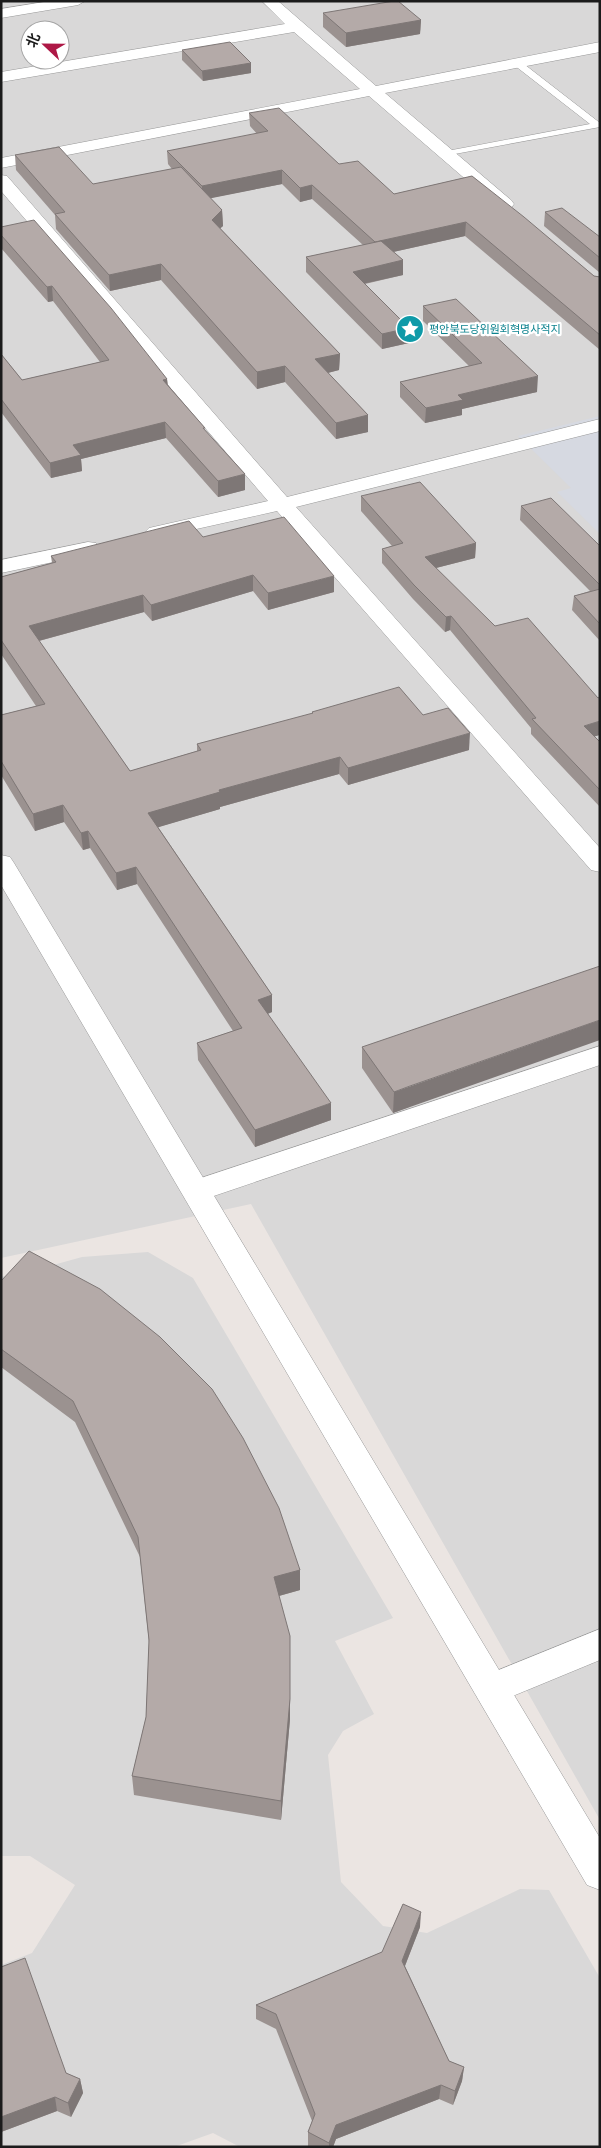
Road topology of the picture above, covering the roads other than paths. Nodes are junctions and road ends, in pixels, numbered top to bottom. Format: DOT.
graph roads {
  1 [pos="78,1"];
  2 [pos="269,1"];
  3 [pos="1,14"];
  4 [pos="297,27"];
  5 [pos="600,47"];
  6 [pos="517,63"];
  7 [pos="1,78"];
  8 [pos="372,91"];
  9 [pos="447,154"];
  10 [pos="1,163"];
  11 [pos="1,180"];
  12 [pos="519,216"];
  13 [pos="600,425"];
  14 [pos="282,504"];
  15 [pos="137,537"];
  16 [pos="108,543"];
  17 [pos="1,568"];
  18 [pos="1,863"];
  19 [pos="600,864"];
  20 [pos="600,1055"];
  21 [pos="196,1191"];
  22 [pos="600,1644"];
  23 [pos="491,1689"];
  24 [pos="600,1872"];
  1 -- 3 [label="street"];
  2 -- 4 [label="street"];
  4 -- 7 [label="street"];
  4 -- 8 [label="street"];
  5 -- 6 [label="street"];
  6 -- 8 [label="street"];
  6 -- 9 [label="lane"];
  8 -- 9 [label="street"];
  8 -- 10 [label="street"];
  9 -- 12 [label="street"];
  11 -- 14 [label="street"];
  13 -- 14 [label="street"];
  14 -- 15 [label="street"];
  14 -- 19 [label="street"];
  16 -- 17 [label="street"];
  18 -- 21 [label="street"];
  20 -- 21 [label="street"];
  21 -- 23 [label="street"];
  22 -- 23 [label="street"];
  23 -- 24 [label="street"];
}
